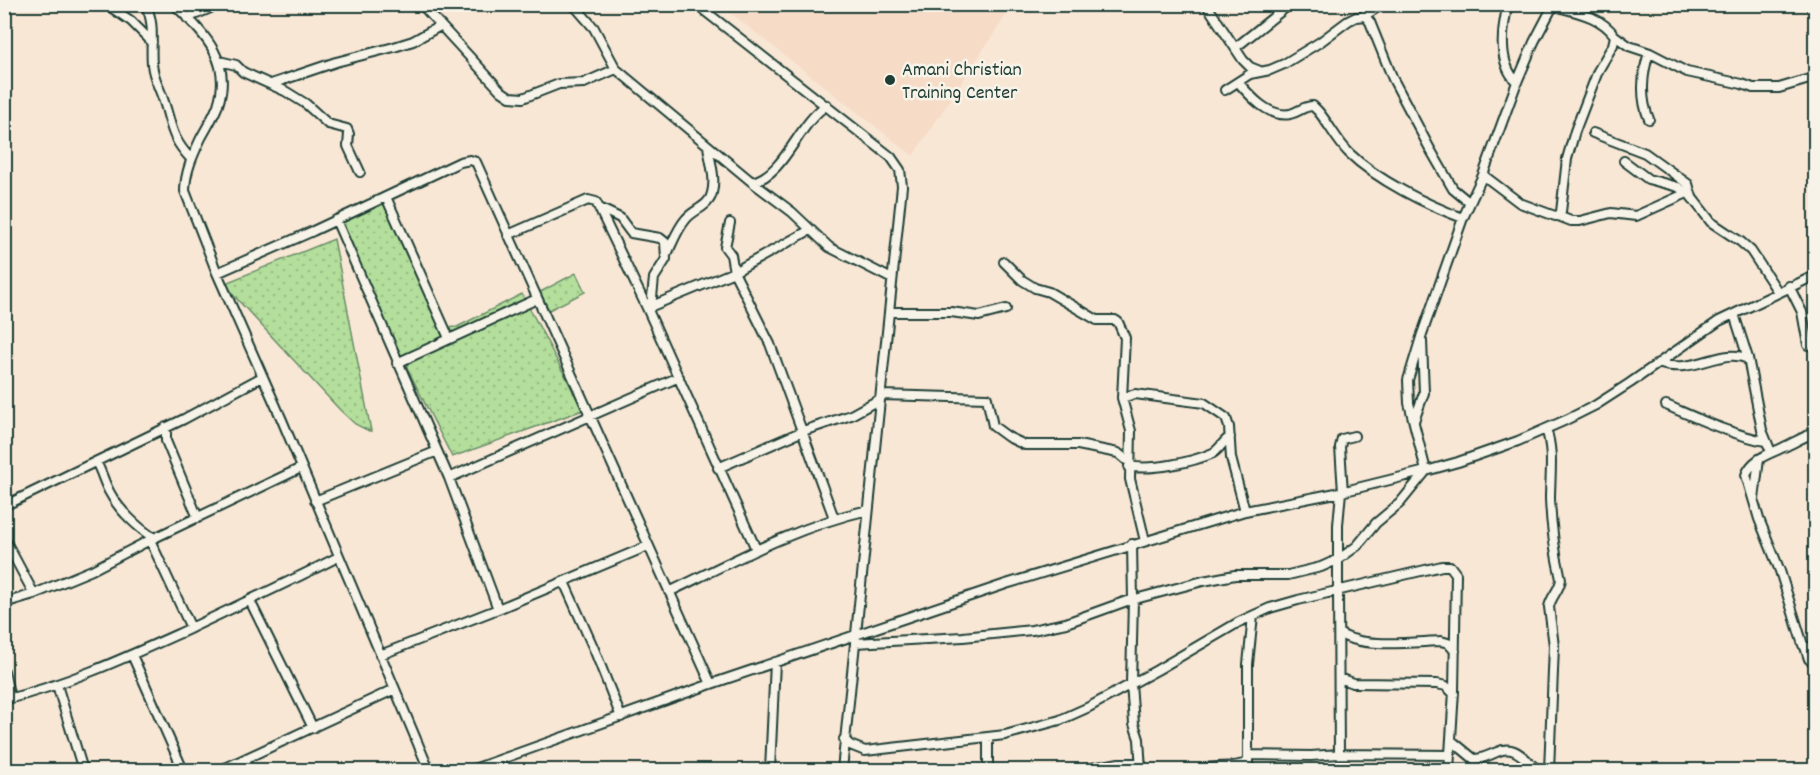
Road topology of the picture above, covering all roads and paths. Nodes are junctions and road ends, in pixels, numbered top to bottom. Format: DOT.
graph roads {
  1 [pos="106,4"];
  2 [pos="145,4"];
  3 [pos="174,4"];
  4 [pos="220,4"];
  5 [pos="421,4"];
  6 [pos="573,4"];
  7 [pos="696,4"];
  8 [pos="1206,4"];
  9 [pos="1290,4"];
  10 [pos="1364,4"];
  11 [pos="1383,4"];
  12 [pos="1508,4"];
  13 [pos="1810,4"];
  14 [pos="1553,5"];
  15 [pos="1367,16"];
  16 [pos="1815,16"];
  17 [pos="187,18"];
  18 [pos="440,26"];
  19 [pos="1615,36"];
  20 [pos="153,42"];
  21 [pos="1235,48"];
  22 [pos="1649,53"];
  23 [pos="219,61"];
  24 [pos="616,69"];
  25 [pos="1261,72"];
  26 [pos="1815,77"];
  27 [pos="1238,82"];
  28 [pos="1517,82"];
  29 [pos="272,84"];
  30 [pos="1225,90"];
  31 [pos="827,105"];
  32 [pos="1649,119"];
  33 [pos="1593,133"];
  34 [pos="708,146"];
  35 [pos="191,159"];
  36 [pos="1624,161"];
  37 [pos="360,172"];
  38 [pos="1483,175"];
  39 [pos="752,182"];
  40 [pos="1689,195"];
  41 [pos="386,197"];
  42 [pos="1470,202"];
  43 [pos="599,207"];
  44 [pos="1558,216"];
  45 [pos="1463,218"];
  46 [pos="336,220"];
  47 [pos="730,223"];
  48 [pos="810,230"];
  49 [pos="508,235"];
  50 [pos="667,254"];
  51 [pos="1004,262"];
  52 [pos="734,272"];
  53 [pos="217,273"];
  54 [pos="1815,275"];
  55 [pos="892,279"];
  56 [pos="1790,286"];
  57 [pos="1778,292"];
  58 [pos="537,299"];
  59 [pos="649,308"];
  60 [pos="1006,309"];
  61 [pos="889,312"];
  62 [pos="1734,314"];
  63 [pos="1422,334"];
  64 [pos="449,338"];
  65 [pos="1808,345"];
  66 [pos="1748,360"];
  67 [pos="397,363"];
  68 [pos="1658,363"];
  69 [pos="262,376"];
  70 [pos="679,377"];
  71 [pos="881,397"];
  72 [pos="1122,398"];
  73 [pos="1666,405"];
  74 [pos="590,417"];
  75 [pos="1414,422"];
  76 [pos="166,427"];
  77 [pos="1546,429"];
  78 [pos="803,431"];
  79 [pos="1815,432"];
  80 [pos="1354,436"];
  81 [pos="1230,437"];
  82 [pos="1765,441"];
  83 [pos="435,452"];
  84 [pos="1771,452"];
  85 [pos="96,462"];
  86 [pos="1130,465"];
  87 [pos="301,468"];
  88 [pos="718,468"];
  89 [pos="1426,471"];
  90 [pos="448,478"];
  91 [pos="1342,492"];
  92 [pos="315,501"];
  93 [pos="4,507"];
  94 [pos="868,510"];
  95 [pos="1245,511"];
  96 [pos="198,518"];
  97 [pos="834,518"];
  98 [pos="4,538"];
  99 [pos="152,539"];
  100 [pos="1145,541"];
  101 [pos="1132,544"];
  102 [pos="648,546"];
  103 [pos="756,549"];
  104 [pos="338,557"];
  105 [pos="1339,559"];
  106 [pos="564,582"];
  107 [pos="1338,591"];
  108 [pos="669,592"];
  109 [pos="34,594"];
  110 [pos="1133,600"];
  111 [pos="250,601"];
  112 [pos="4,603"];
  113 [pos="498,609"];
  114 [pos="1253,615"];
  115 [pos="191,628"];
  116 [pos="1339,633"];
  117 [pos="855,639"];
  118 [pos="1815,644"];
  119 [pos="1805,647"];
  120 [pos="1455,651"];
  121 [pos="132,655"];
  122 [pos="380,655"];
  123 [pos="775,662"];
  124 [pos="1815,663"];
  125 [pos="4,671"];
  126 [pos="1340,678"];
  127 [pos="1131,683"];
  128 [pos="711,684"];
  129 [pos="57,685"];
  130 [pos="395,689"];
  131 [pos="1454,694"];
  132 [pos="7,699"];
  133 [pos="621,717"];
  134 [pos="313,728"];
  135 [pos="988,737"];
  136 [pos="844,739"];
  137 [pos="1451,740"];
  138 [pos="1339,754"];
  139 [pos="1450,754"];
  140 [pos="1248,763"];
  141 [pos="246,766"];
  142 [pos="1141,767"];
  143 [pos="16,769"];
  144 [pos="4,770"];
  145 [pos="83,771"];
  146 [pos="183,771"];
  147 [pos="221,771"];
  148 [pos="429,771"];
  149 [pos="471,771"];
  150 [pos="770,771"];
  151 [pos="842,771"];
  152 [pos="988,771"];
  153 [pos="1082,771"];
  154 [pos="1199,771"];
  155 [pos="1449,771"];
  156 [pos="1538,771"];
  157 [pos="1549,771"];
  1 -- 20 [label="street"];
  2 -- 20 [label="street"];
  3 -- 17 [label="street"];
  4 -- 17 [label="street"];
  5 -- 18 [label="street"];
  6 -- 24 [label="street"];
  7 -- 31 [label="street"];
  8 -- 21 [label="street"];
  9 -- 21 [label="street"];
  10 -- 15 [label="street"];
  11 -- 15 [label="street"];
  12 -- 28 [label="street"];
  13 -- 16 [label="street"];
  14 -- 19 [label="street"];
  14 -- 28 [label="street"];
  15 -- 25 [label="street"];
  15 -- 42 [label="street"];
  17 -- 23 [label="street"];
  18 -- 24 [label="street"];
  18 -- 29 [label="street"];
  19 -- 22 [label="street"];
  19 -- 44 [label="street"];
  20 -- 35 [label="street"];
  21 -- 25 [label="street"];
  22 -- 26 [label="street"];
  22 -- 32 [label="street"];
  23 -- 29 [label="street"];
  23 -- 35 [label="street"];
  24 -- 34 [label="street"];
  25 -- 27 [label="street"];
  27 -- 30 [label="street"];
  27 -- 45 [label="street"];
  28 -- 38 [label="street"];
  29 -- 37 [label="street"];
  31 -- 39 [label="street"];
  31 -- 55 [label="street"];
  33 -- 40 [label="street"];
  34 -- 39 [label="street"];
  34 -- 50 [label="street"];
  35 -- 53 [label="street"];
  36 -- 40 [label="street"];
  38 -- 42 [label="street"];
  38 -- 44 [label="street"];
  39 -- 48 [label="street"];
  40 -- 44 [label="street"];
  40 -- 57 [label="street"];
  41 -- 46 [label="street"];
  41 -- 49 [label="street"];
  41 -- 64 [label="street"];
  42 -- 45 [label="street"];
  43 -- 49 [label="street"];
  43 -- 50 [label="street"];
  43 -- 59 [label="street"];
  45 -- 63 [label="street"];
  46 -- 53 [label="street"];
  46 -- 67 [label="street"];
  47 -- 52 [label="street"];
  48 -- 52 [label="street"];
  48 -- 55 [label="street"];
  49 -- 58 [label="street"];
  50 -- 59 [label="street"];
  51 -- 72 [label="street"];
  52 -- 59 [label="street"];
  52 -- 78 [label="street"];
  53 -- 69 [label="street"];
  54 -- 56 [label="street"];
  55 -- 61 [label="street"];
  56 -- 57 [label="street"];
  56 -- 65 [label="street"];
  57 -- 62 [label="street"];
  58 -- 64 [label="street"];
  58 -- 74 [label="street"];
  59 -- 70 [label="street"];
  60 -- 61 [label="street"];
  61 -- 71 [label="street"];
  62 -- 66 [label="street"];
  62 -- 68 [label="street"];
  63 -- 75 [label="street"];
  63 -- 75 [label="street"];
  64 -- 67 [label="street"];
  66 -- 68 [label="street"];
  66 -- 82 [label="street"];
  67 -- 83 [label="street"];
  68 -- 77 [label="street"];
  69 -- 76 [label="street"];
  69 -- 87 [label="street"];
  70 -- 74 [label="street"];
  70 -- 88 [label="street"];
  71 -- 78 [label="street"];
  71 -- 86 [label="street"];
  71 -- 94 [label="street"];
  72 -- 81 [label="street"];
  72 -- 86 [label="street"];
  73 -- 82 [label="street"];
  74 -- 90 [label="street"];
  74 -- 102 [label="street"];
  75 -- 89 [label="street"];
  76 -- 85 [label="street"];
  76 -- 96 [label="street"];
  77 -- 89 [label="street"];
  77 -- 157 [label="street"];
  78 -- 88 [label="street"];
  78 -- 97 [label="street"];
  79 -- 84 [label="street"];
  80 -- 91 [label="street"];
  81 -- 86 [label="street"];
  81 -- 95 [label="street"];
  82 -- 84 [label="street"];
  83 -- 90 [label="street"];
  83 -- 92 [label="street"];
  84 -- 119 [label="street"];
  85 -- 93 [label="street"];
  85 -- 99 [label="street"];
  86 -- 100 [label="street"];
  87 -- 92 [label="street"];
  87 -- 96 [label="street"];
  88 -- 103 [label="street"];
  89 -- 91 [label="street"];
  89 -- 105 [label="street"];
  90 -- 113 [label="street"];
  91 -- 95 [label="street"];
  91 -- 105 [label="street"];
  92 -- 104 [label="street"];
  94 -- 97 [label="street"];
  94 -- 117 [label="street"];
  95 -- 100 [label="street"];
  96 -- 99 [label="street"];
  97 -- 103 [label="street"];
  98 -- 109 [label="street"];
  99 -- 109 [label="street"];
  99 -- 115 [label="street"];
  100 -- 101 [label="street"];
  101 -- 110 [label="street"];
  101 -- 117 [label="street"];
  102 -- 106 [label="street"];
  102 -- 108 [label="street"];
  103 -- 108 [label="street"];
  104 -- 111 [label="street"];
  104 -- 122 [label="street"];
  105 -- 107 [label="street"];
  105 -- 110 [label="street"];
  106 -- 113 [label="street"];
  106 -- 133 [label="street"];
  107 -- 114 [label="street"];
  107 -- 116 [label="street"];
  107 -- 120 [label="street"];
  108 -- 128 [label="street"];
  109 -- 112 [label="street"];
  110 -- 117 [label="street"];
  110 -- 127 [label="street"];
  111 -- 115 [label="street"];
  111 -- 134 [label="street"];
  113 -- 122 [label="street"];
  114 -- 127 [label="street"];
  114 -- 140 [label="street"];
  115 -- 121 [label="street"];
  116 -- 120 [label="street"];
  116 -- 126 [label="street"];
  117 -- 123 [label="street"];
  117 -- 136 [label="street"];
  118 -- 119 [label="street"];
  119 -- 124 [label="street"];
  120 -- 131 [label="street"];
  121 -- 129 [label="street"];
  121 -- 146 [label="street"];
  122 -- 130 [label="street"];
  123 -- 128 [label="street"];
  123 -- 150 [label="street"];
  125 -- 132 [label="street"];
  126 -- 131 [label="street"];
  126 -- 138 [label="street"];
  127 -- 135 [label="street"];
  127 -- 142 [label="street"];
  128 -- 133 [label="street"];
  129 -- 132 [label="street"];
  129 -- 145 [label="street"];
  130 -- 134 [label="street"];
  130 -- 148 [label="street"];
  131 -- 137 [label="street"];
  133 -- 149 [label="street"];
  134 -- 141 [label="street"];
  135 -- 136 [label="street"];
  135 -- 152 [label="street"];
  136 -- 151 [label="street"];
  137 -- 139 [label="street"];
  137 -- 156 [label="street"];
  138 -- 139 [label="street"];
  138 -- 140 [label="street"];
  139 -- 155 [label="street"];
  140 -- 154 [label="street"];
  141 -- 147 [label="street"];
  142 -- 153 [label="street"];
  143 -- 144 [label="street"];
}
